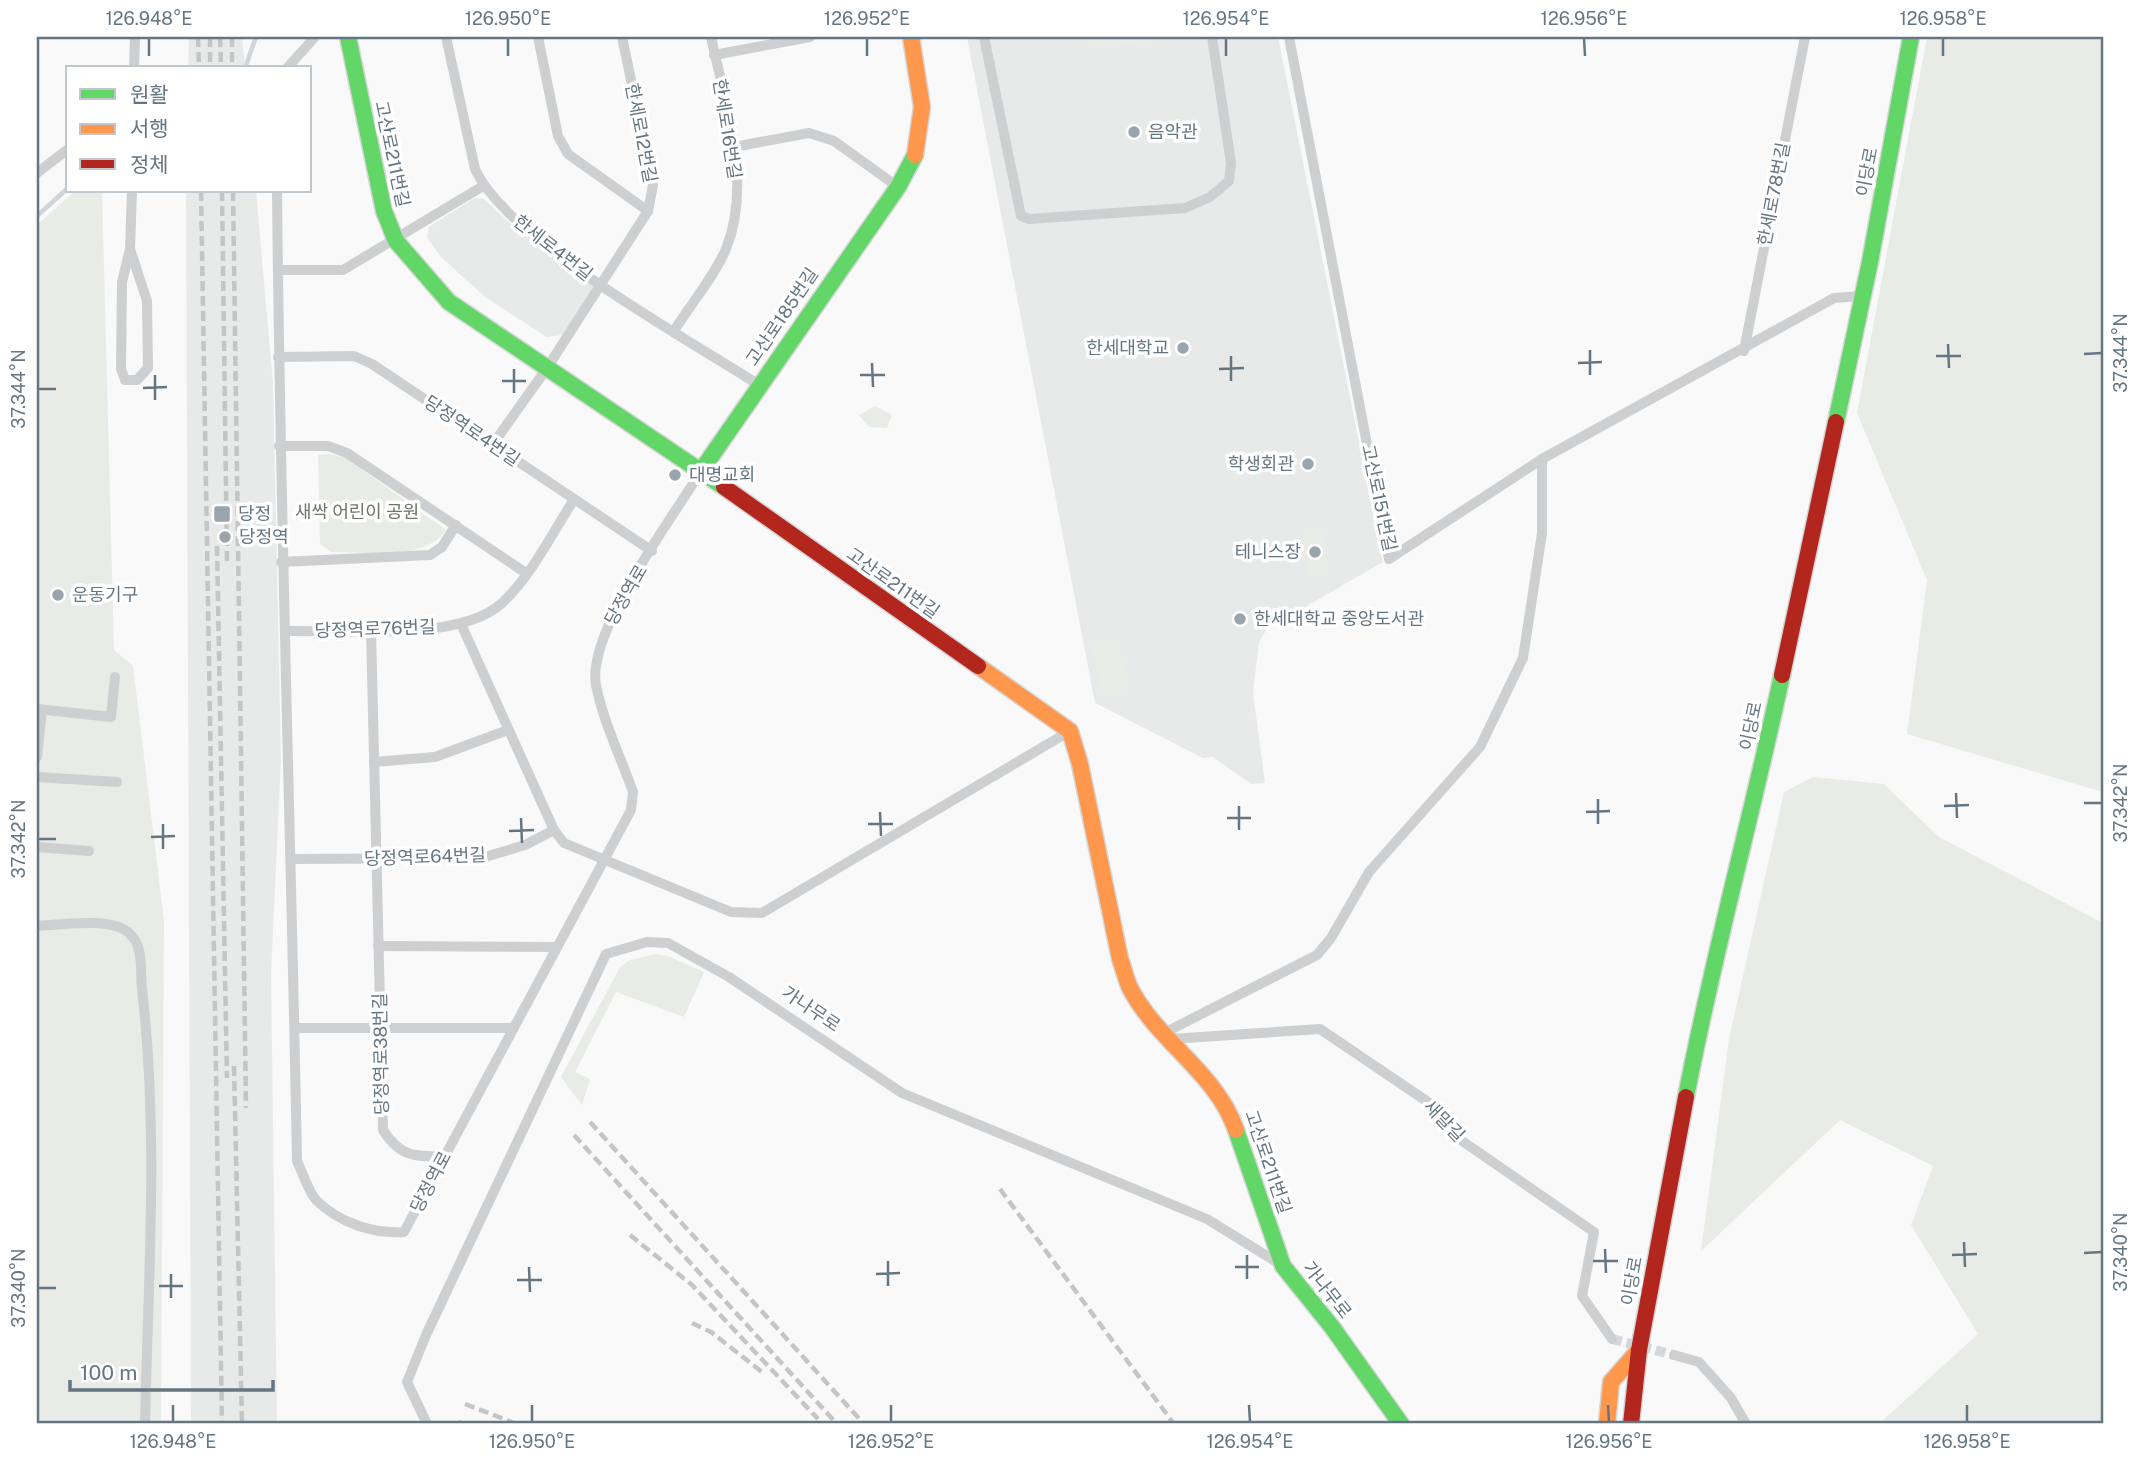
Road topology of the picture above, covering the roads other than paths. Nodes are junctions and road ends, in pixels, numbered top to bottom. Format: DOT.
graph roads {
  1 [pos="135,37"];
  2 [pos="315,37"];
  3 [pos="348,37"];
  4 [pos="446,37"];
  5 [pos="538,37"];
  6 [pos="622,37"];
  7 [pos="710,37"];
  8 [pos="810,37"];
  9 [pos="911,37"];
  10 [pos="984,37"];
  11 [pos="1212,37"];
  12 [pos="1289,37"];
  13 [pos="1805,37"];
  14 [pos="1911,37"];
  15 [pos="715,55"];
  16 [pos="134,66"];
  17 [pos="289,66"];
  18 [pos="734,147"];
  19 [pos="66,151"];
  20 [pos="37,173"];
  21 [pos="483,186"];
  22 [pos="898,187"];
  23 [pos="132,192"];
  24 [pos="277,192"];
  25 [pos="648,211"];
  26 [pos="396,241"];
  27 [pos="130,249"];
  28 [pos="278,270"];
  29 [pos="602,285"];
  30 [pos="1862,296"];
  31 [pos="674,331"];
  32 [pos="1744,351"];
  33 [pos="278,357"];
  34 [pos="547,368"];
  35 [pos="759,385"];
  36 [pos="493,444"];
  37 [pos="279,446"];
  38 [pos="1542,459"];
  39 [pos="701,471"];
  40 [pos="573,501"];
  41 [pos="456,525"];
  42 [pos="652,551"];
  43 [pos="281,562"];
  44 [pos="526,573"];
  45 [pos="461,624"];
  46 [pos="371,630"];
  47 [pos="287,631"];
  48 [pos="115,677"];
  49 [pos="39,710"];
  50 [pos="508,730"];
  51 [pos="1070,731"];
  52 [pos="37,757"];
  53 [pos="374,762"];
  54 [pos="37,777"];
  55 [pos="117,782"];
  56 [pos="554,830"];
  57 [pos="37,847"];
  58 [pos="89,852"];
  59 [pos="292,859"];
  60 [pos="376,859"];
  61 [pos="605,861"];
  62 [pos="37,926"];
  63 [pos="378,946"];
  64 [pos="557,947"];
  65 [pos="295,1028"];
  66 [pos="380,1028"];
  67 [pos="514,1028"];
  68 [pos="1167,1036"];
  69 [pos="445,1157"];
  70 [pos="1283,1266"];
  71 [pos="1612,1339"];
  72 [pos="1639,1350"];
  73 [pos="1674,1355"];
  74 [pos="145,1424"];
  75 [pos="427,1424"];
  76 [pos="1401,1424"];
  77 [pos="1607,1424"];
  78 [pos="1631,1424"];
  79 [pos="1746,1424"];
  1 -- 16 [label="street"];
  2 -- 17 [label="street"];
  3 -- 26 [label="street, 고산로211번길"];
  4 -- 21 [label="street, 한세로4번길"];
  5 -- 25 [label="street"];
  6 -- 25 [label="street, 한세로12번길"];
  7 -- 15 [label="street, 한세로16번길"];
  8 -- 15 [label="street"];
  9 -- 22 [label="street, 고산로185번길"];
  10 -- 11 [label="street"];
  12 -- 38 [label="street, 고산로151번길"];
  13 -- 32 [label="street, 한세로78번길"];
  14 -- 30 [label="street, 이당로"];
  15 -- 18 [label="street, 한세로16번길"];
  18 -- 22 [label="street"];
  18 -- 31 [label="street, 한세로16번길"];
  19 -- 20 [label="street"];
  21 -- 26 [label="street"];
  21 -- 29 [label="street, 한세로4번길"];
  22 -- 35 [label="street, 고산로185번길"];
  23 -- 27 [label="street"];
  24 -- 28 [label="street, 당정역로"];
  25 -- 29 [label="street, 한세로12번길"];
  26 -- 28 [label="street"];
  26 -- 34 [label="street, 고산로211번길"];
  27 -- 27 [label="street"];
  28 -- 33 [label="street, 당정역로"];
  29 -- 31 [label="street, 한세로4번길"];
  29 -- 34 [label="street, 한세로12번길"];
  30 -- 32 [label="street, 고산로151번길"];
  30 -- 72 [label="street, 이당로"];
  31 -- 35 [label="street, 한세로4번길"];
  32 -- 38 [label="street, 고산로151번길"];
  33 -- 36 [label="street, 당정역로4번길"];
  33 -- 37 [label="street, 당정역로"];
  34 -- 36 [label="street, 한세로12번길"];
  34 -- 39 [label="street, 고산로211번길"];
  35 -- 39 [label="street, 고산로185번길"];
  36 -- 40 [label="street, 당정역로4번길"];
  37 -- 41 [label="street"];
  37 -- 43 [label="street, 당정역로"];
  38 -- 68 [label="street"];
  39 -- 42 [label="street, 당정역로"];
  39 -- 51 [label="street, 고산로211번길"];
  40 -- 42 [label="street, 당정역로4번길"];
  40 -- 44 [label="street, 당정역로76번길"];
  41 -- 43 [label="street"];
  41 -- 44 [label="street"];
  42 -- 61 [label="street, 당정역로"];
  43 -- 47 [label="street, 당정역로"];
  44 -- 45 [label="street, 당정역로76번길"];
  45 -- 46 [label="street, 당정역로76번길"];
  45 -- 50 [label="street"];
  46 -- 47 [label="street, 당정역로76번길"];
  46 -- 53 [label="street, 당정역로38번길"];
  47 -- 59 [label="street, 당정역로"];
  48 -- 49 [label="street"];
  49 -- 52 [label="street"];
  50 -- 53 [label="street"];
  50 -- 56 [label="street"];
  51 -- 61 [label="street"];
  51 -- 68 [label="street, 고산로211번길"];
  53 -- 60 [label="street, 당정역로38번길"];
  54 -- 55 [label="street"];
  56 -- 60 [label="street, 당정역로64번길"];
  56 -- 61 [label="street"];
  57 -- 58 [label="street"];
  59 -- 60 [label="street, 당정역로64번길"];
  59 -- 65 [label="street, 당정역로"];
  60 -- 63 [label="street, 당정역로38번길"];
  61 -- 64 [label="street, 당정역로"];
  62 -- 74 [label="street"];
  63 -- 64 [label="street"];
  63 -- 66 [label="street, 당정역로38번길"];
  64 -- 67 [label="street, 당정역로"];
  65 -- 66 [label="street"];
  65 -- 69 [label="street, 당정역로"];
  66 -- 67 [label="street"];
  66 -- 69 [label="street, 당정역로38번길"];
  67 -- 69 [label="street, 당정역로"];
  68 -- 70 [label="street, 고산로211번길"];
  68 -- 71 [label="street, 새말길"];
  70 -- 75 [label="street, 가나무로"];
  70 -- 76 [label="street, 가나무로"];
  72 -- 77 [label="street"];
  72 -- 78 [label="street, 이당로"];
  73 -- 79 [label="street"];
}
